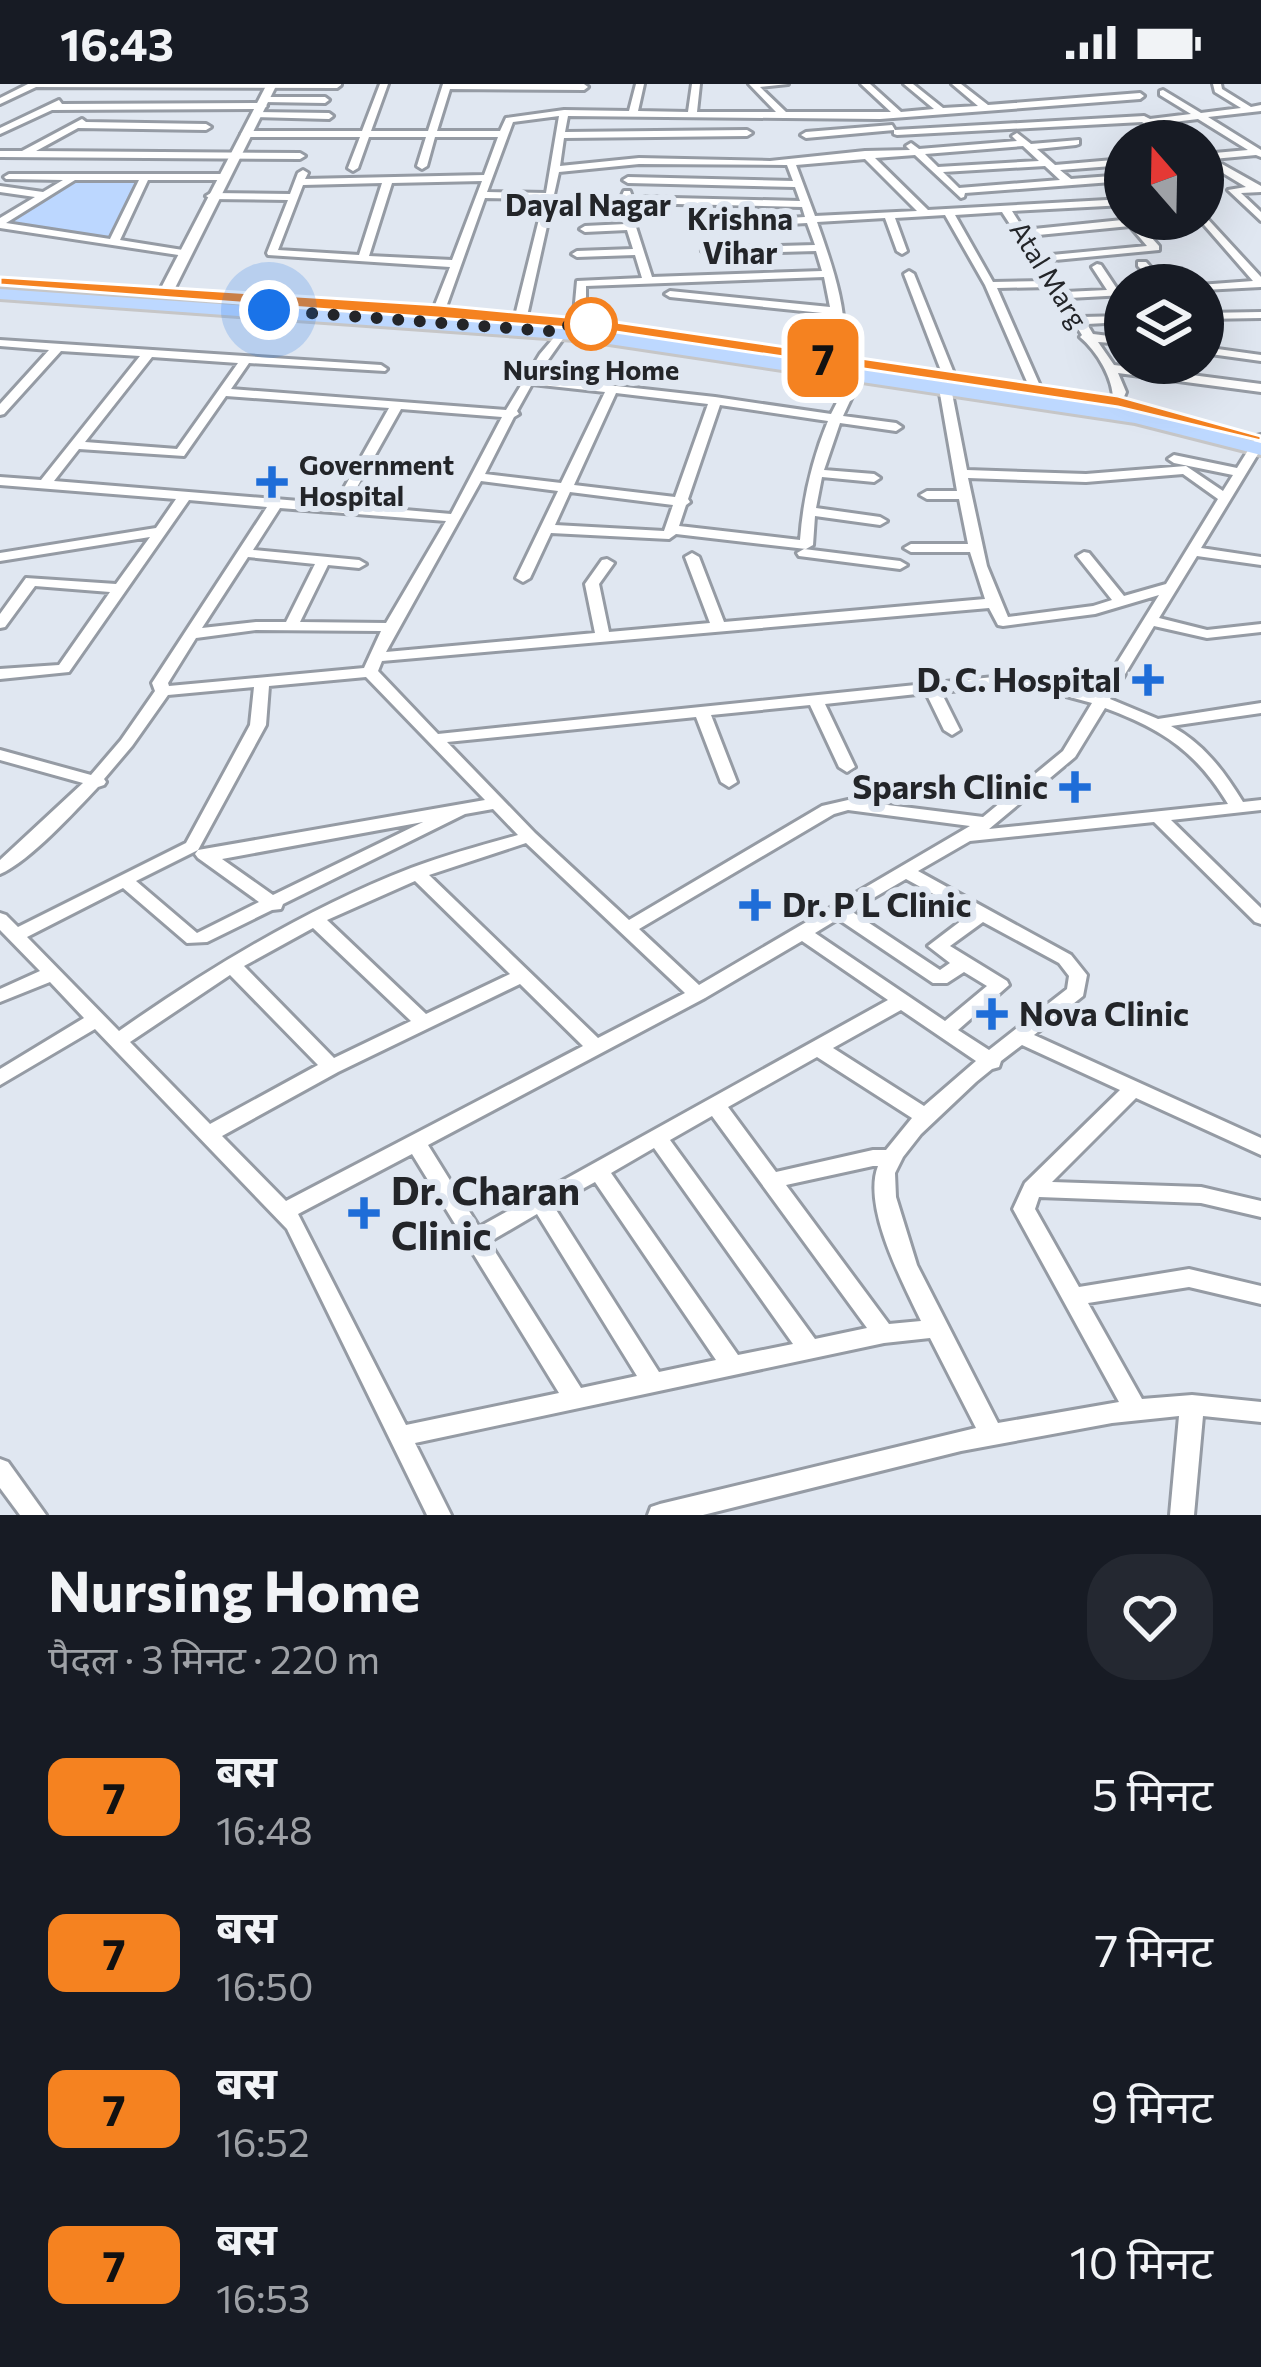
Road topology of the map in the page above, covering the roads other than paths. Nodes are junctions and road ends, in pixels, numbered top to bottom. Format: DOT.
graph roads {
  1 [pos="34,84"];
  2 [pos="63,84"];
  3 [pos="384,84"];
  4 [pos="640,84"];
  5 [pos="697,84"];
  6 [pos="782,84"];
  7 [pos="866,84"];
  8 [pos="908,84"];
  9 [pos="956,84"];
  10 [pos="1131,84"];
  11 [pos="1216,84"];
  12 [pos="144,85"];
  13 [pos="337,85"];
  14 [pos="447,85"];
  15 [pos="584,85"];
  16 [pos="92,86"];
  17 [pos="203,86"];
  18 [pos="1165,88"];
  19 [pos="1029,93"];
  20 [pos="1140,96"];
  21 [pos="266,98"];
  22 [pos="580,99"];
  23 [pos="325,100"];
  24 [pos="0,101"];
  25 [pos="1040,101"];
  26 [pos="984,106"];
  27 [pos="50,107"];
  28 [pos="114,107"];
  29 [pos="1256,109"];
  30 [pos="940,110"];
  31 [pos="564,113"];
  32 [pos="897,113"];
  33 [pos="633,114"];
  34 [pos="692,115"];
  35 [pos="742,115"];
  36 [pos="784,115"];
  37 [pos="329,116"];
  38 [pos="880,116"];
  39 [pos="1203,117"];
  40 [pos="1146,120"];
  41 [pos="1160,120"];
  42 [pos="1104,122"];
  43 [pos="76,125"];
  44 [pos="1001,125"];
  45 [pos="116,126"];
  46 [pos="174,126"];
  47 [pos="206,127"];
  48 [pos="894,130"];
  49 [pos="0,131"];
  50 [pos="432,133"];
  51 [pos="747,133"];
  52 [pos="246,134"];
  53 [pos="365,134"];
  54 [pos="504,134"];
  55 [pos="560,135"];
  56 [pos="1261,136"];
  57 [pos="689,137"];
  58 [pos="1239,139"];
  59 [pos="1076,142"];
  60 [pos="1027,145"];
  61 [pos="916,150"];
  62 [pos="1259,153"];
  63 [pos="0,154"];
  64 [pos="26,154"];
  65 [pos="43,154"];
  66 [pos="98,154"];
  67 [pos="158,154"];
  68 [pos="234,154"];
  69 [pos="865,154"];
  70 [pos="299,156"];
  71 [pos="638,156"];
  72 [pos="1224,156"];
  73 [pos="823,157"];
  74 [pos="790,163"];
  75 [pos="1104,163"];
  76 [pos="705,164"];
  77 [pos="770,164"];
  78 [pos="1050,165"];
  79 [pos="422,166"];
  80 [pos="353,168"];
  81 [pos="553,170"];
  82 [pos="936,170"];
  83 [pos="1224,170"];
  84 [pos="1233,175"];
  85 [pos="73,177"];
  86 [pos="145,177"];
  87 [pos="221,177"];
  88 [pos="1224,177"];
  89 [pos="489,178"];
  90 [pos="1104,179"];
  91 [pos="388,180"];
  92 [pos="628,180"];
  93 [pos="3,182"];
  94 [pos="1068,182"];
  95 [pos="799,184"];
  96 [pos="1259,189"];
  97 [pos="957,190"];
  98 [pos="46,195"];
  99 [pos="482,195"];
  100 [pos="212,196"];
  101 [pos="550,196"];
  102 [pos="294,197"];
  103 [pos="625,200"];
  104 [pos="697,200"];
  105 [pos="806,204"];
  106 [pos="1104,204"];
  107 [pos="1092,205"];
  108 [pos="1007,212"];
  109 [pos="979,213"];
  110 [pos="925,214"];
  111 [pos="950,215"];
  112 [pos="890,216"];
  113 [pos="1261,218"];
  114 [pos="813,221"];
  115 [pos="0,224"];
  116 [pos="1104,225"];
  117 [pos="698,226"];
  118 [pos="631,227"];
  119 [pos="585,229"];
  120 [pos="1024,233"];
  121 [pos="1148,240"];
  122 [pos="1223,240"];
  123 [pos="114,242"];
  124 [pos="819,248"];
  125 [pos="902,250"];
  126 [pos="707,251"];
  127 [pos="639,252"];
  128 [pos="185,253"];
  129 [pos="577,254"];
  130 [pos="363,259"];
  131 [pos="1038,259"];
  132 [pos="458,265"];
  133 [pos="1097,266"];
  134 [pos="826,274"];
  135 [pos="909,274"];
  136 [pos="1104,274"];
  137 [pos="717,276"];
  138 [pos="647,278"];
  139 [pos="990,285"];
  140 [pos="1224,286"];
  141 [pos="1055,289"];
  142 [pos="1104,291"];
  143 [pos="1,292"];
  144 [pos="165,294"];
  145 [pos="670,294"];
  146 [pos="439,310"];
  147 [pos="835,311"];
  148 [pos="1261,315"];
  149 [pos="521,316"];
  150 [pos="1224,316"];
  151 [pos="1104,320"];
  152 [pos="1077,321"];
  153 [pos="567,327"];
  154 [pos="1086,337"];
  155 [pos="1104,339"];
  156 [pos="0,343"];
  157 [pos="58,346"];
  158 [pos="1224,353"];
  159 [pos="148,354"];
  160 [pos="1261,358"];
  161 [pos="246,359"];
  162 [pos="1104,360"];
  163 [pos="836,361"];
  164 [pos="381,369"];
  165 [pos="857,373"];
  166 [pos="529,380"];
  167 [pos="947,382"];
  168 [pos="1224,383"];
  169 [pos="1117,384"];
  170 [pos="1035,388"];
  171 [pos="1261,388"];
  172 [pos="222,392"];
  173 [pos="611,392"];
  174 [pos="715,401"];
  175 [pos="1118,401"];
  176 [pos="398,406"];
  177 [pos="0,411"];
  178 [pos="513,414"];
  179 [pos="833,418"];
  180 [pos="896,427"];
  181 [pos="1259,443"];
  182 [pos="79,445"];
  183 [pos="1162,448"];
  184 [pos="1174,459"];
  185 [pos="1186,470"];
  186 [pos="1239,472"];
  187 [pos="817,473"];
  188 [pos="961,475"];
  189 [pos="477,477"];
  190 [pos="874,478"];
  191 [pos="0,482"];
  192 [pos="44,485"];
  193 [pos="569,488"];
  194 [pos="928,495"];
  195 [pos="967,495"];
  196 [pos="185,496"];
  197 [pos="1223,497"];
  198 [pos="683,502"];
  199 [pos="276,503"];
  200 [pos="339,508"];
  201 [pos="807,511"];
  202 [pos="455,518"];
  203 [pos="880,521"];
  204 [pos="548,529"];
  205 [pos="672,530"];
  206 [pos="160,531"];
  207 [pos="911,548"];
  208 [pos="978,548"];
  209 [pos="1191,551"];
  210 [pos="245,553"];
  211 [pos="804,553"];
  212 [pos="1084,556"];
  213 [pos="0,557"];
  214 [pos="692,557"];
  215 [pos="324,560"];
  216 [pos="1261,561"];
  217 [pos="607,563"];
  218 [pos="359,564"];
  219 [pos="899,565"];
  220 [pos="523,578"];
  221 [pos="1166,588"];
  222 [pos="120,589"];
  223 [pos="1121,602"];
  224 [pos="993,603"];
  225 [pos="1150,620"];
  226 [pos="0,624"];
  227 [pos="292,624"];
  228 [pos="718,626"];
  229 [pos="388,627"];
  230 [pos="1261,628"];
  231 [pos="193,634"];
  232 [pos="603,637"];
  233 [pos="373,664"];
  234 [pos="0,674"];
  235 [pos="262,681"];
  236 [pos="931,687"];
  237 [pos="163,691"];
  238 [pos="1102,698"];
  239 [pos="816,701"];
  240 [pos="1261,708"];
  241 [pos="703,712"];
  242 [pos="1155,724"];
  243 [pos="952,730"];
  244 [pos="434,739"];
  245 [pos="0,755"];
  246 [pos="847,767"];
  247 [pos="98,782"];
  248 [pos="729,782"];
  249 [pos="1261,805"];
  250 [pos="1238,807"];
  251 [pos="460,810"];
  252 [pos="1157,816"];
  253 [pos="512,818"];
  254 [pos="986,823"];
  255 [pos="965,836"];
  256 [pos="200,851"];
  257 [pos="0,869"];
  258 [pos="416,872"];
  259 [pos="908,872"];
  260 [pos="124,881"];
  261 [pos="274,905"];
  262 [pos="840,912"];
  263 [pos="982,914"];
  264 [pos="1261,918"];
  265 [pos="315,919"];
  266 [pos="8,927"];
  267 [pos="626,929"];
  268 [pos="803,933"];
  269 [pos="963,963"];
  270 [pos="231,964"];
  271 [pos="53,973"];
  272 [pos="522,976"];
  273 [pos="698,994"];
  274 [pos="0,996"];
  275 [pos="902,1000"];
  276 [pos="96,1019"];
  277 [pos="424,1023"];
  278 [pos="946,1030"];
  279 [pos="1022,1036"];
  280 [pos="117,1042"];
  281 [pos="596,1047"];
  282 [pos="818,1048"];
  283 [pos="992,1062"];
  284 [pos="331,1067"];
  285 [pos="0,1078"];
  286 [pos="1134,1088"];
  287 [pos="715,1105"];
  288 [pos="926,1117"];
  289 [pos="210,1133"];
  290 [pos="657,1137"];
  291 [pos="416,1143"];
  292 [pos="1261,1147"];
  293 [pos="893,1158"];
  294 [pos="598,1170"];
  295 [pos="771,1181"];
  296 [pos="1032,1189"];
  297 [pos="540,1202"];
  298 [pos="1261,1209"];
  299 [pos="284,1212"];
  300 [pos="475,1239"];
  301 [pos="1261,1295"];
  302 [pos="1072,1297"];
  303 [pos="939,1328"];
  304 [pos="884,1334"];
  305 [pos="810,1350"];
  306 [pos="733,1366"];
  307 [pos="653,1383"];
  308 [pos="575,1400"];
  309 [pos="1192,1405"];
  310 [pos="1135,1409"];
  311 [pos="1261,1412"];
  312 [pos="992,1433"];
  313 [pos="400,1436"];
  314 [pos="0,1469"];
  315 [pos="34,1515"];
  316 [pos="440,1515"];
  317 [pos="660,1515"];
  318 [pos="1182,1515"];
  1 -- 2 [label="street"];
  1 -- 24 [label="street"];
  2 -- 16 [label="street"];
  3 -- 53 [label="street"];
  4 -- 33 [label="street"];
  5 -- 34 [label="street"];
  6 -- 36 [label="street"];
  7 -- 32 [label="street"];
  8 -- 30 [label="street"];
  9 -- 26 [label="street"];
  10 -- 20 [label="street"];
  11 -- 29 [label="street"];
  12 -- 16 [label="street"];
  12 -- 17 [label="street"];
  13 -- 21 [label="street"];
  14 -- 15 [label="street"];
  14 -- 50 [label="street"];
  15 -- 22 [label="street"];
  16 -- 27 [label="street"];
  17 -- 21 [label="street"];
  18 -- 39 [label="street"];
  19 -- 25 [label="street"];
  20 -- 25 [label="street"];
  20 -- 40 [label="street"];
  21 -- 23 [label="street"];
  21 -- 28 [label="street"];
  21 -- 37 [label="street"];
  21 -- 52 [label="street"];
  25 -- 26 [label="street"];
  26 -- 30 [label="street"];
  27 -- 28 [label="street"];
  27 -- 49 [label="street"];
  28 -- 43 [label="street"];
  29 -- 39 [label="street"];
  30 -- 32 [label="street"];
  31 -- 33 [label="street"];
  31 -- 54 [label="street"];
  31 -- 55 [label="street"];
  32 -- 38 [label="street"];
  33 -- 34 [label="street"];
  34 -- 35 [label="street"];
  35 -- 36 [label="street"];
  35 -- 51 [label="street"];
  36 -- 38 [label="street"];
  38 -- 48 [label="street"];
  39 -- 41 [label="street"];
  39 -- 58 [label="street"];
  42 -- 44 [label="street"];
  43 -- 45 [label="street"];
  43 -- 64 [label="street"];
  44 -- 48 [label="street"];
  44 -- 60 [label="street"];
  45 -- 46 [label="street"];
  45 -- 66 [label="street"];
  46 -- 47 [label="street"];
  46 -- 67 [label="street"];
  48 -- 61 [label="street"];
  48 -- 73 [label="street"];
  50 -- 53 [label="street"];
  50 -- 54 [label="street"];
  50 -- 79 [label="street"];
  51 -- 57 [label="street"];
  51 -- 77 [label="street"];
  52 -- 53 [label="street"];
  52 -- 68 [label="street"];
  53 -- 80 [label="street"];
  54 -- 89 [label="street"];
  55 -- 57 [label="street"];
  55 -- 81 [label="street"];
  56 -- 58 [label="street"];
  57 -- 76 [label="street"];
  58 -- 62 [label="street"];
  59 -- 60 [label="street"];
  60 -- 61 [label="street"];
  60 -- 78 [label="street"];
  61 -- 69 [label="street"];
  61 -- 82 [label="street"];
  62 -- 72 [label="street"];
  63 -- 64 [label="street"];
  64 -- 65 [label="street"];
  65 -- 66 [label="street"];
  65 -- 93 [label="street"];
  66 -- 67 [label="street"];
  67 -- 68 [label="street"];
  68 -- 70 [label="street"];
  68 -- 87 [label="street"];
  69 -- 73 [label="street"];
  69 -- 110 [label="street"];
  71 -- 76 [label="street"];
  71 -- 81 [label="street"];
  71 -- 92 [label="street"];
  73 -- 74 [label="street"];
  74 -- 77 [label="street"];
  74 -- 95 [label="street"];
  75 -- 78 [label="street"];
  76 -- 77 [label="street"];
  78 -- 82 [label="street"];
  78 -- 94 [label="street"];
  81 -- 101 [label="street"];
  82 -- 97 [label="street"];
  83 -- 84 [label="street"];
  84 -- 88 [label="street"];
  84 -- 96 [label="street"];
  85 -- 86 [label="street"];
  85 -- 93 [label="street"];
  85 -- 98 [label="street"];
  86 -- 87 [label="street"];
  86 -- 123 [label="street"];
  87 -- 100 [label="street"];
  89 -- 91 [label="street"];
  89 -- 99 [label="street"];
  90 -- 94 [label="street"];
  91 -- 102 [label="street"];
  91 -- 130 [label="street"];
  92 -- 95 [label="street"];
  92 -- 103 [label="street"];
  93 -- 98 [label="street"];
  94 -- 97 [label="street"];
  94 -- 107 [label="street"];
  95 -- 105 [label="street"];
  96 -- 113 [label="street"];
  97 -- 109 [label="street"];
  98 -- 115 [label="street"];
  99 -- 101 [label="street"];
  99 -- 132 [label="street"];
  100 -- 102 [label="street"];
  100 -- 128 [label="street"];
  101 -- 149 [label="street"];
  102 -- 130 [label="street"];
  103 -- 104 [label="street"];
  103 -- 118 [label="street"];
  104 -- 105 [label="street"];
  104 -- 117 [label="street"];
  105 -- 114 [label="street"];
  106 -- 107 [label="street"];
  107 -- 108 [label="street"];
  108 -- 109 [label="street"];
  108 -- 120 [label="street, Atal Marg"];
  109 -- 111 [label="street"];
  110 -- 111 [label="street"];
  110 -- 112 [label="street"];
  111 -- 139 [label="street"];
  112 -- 114 [label="street"];
  112 -- 125 [label="street"];
  114 -- 117 [label="street"];
  114 -- 124 [label="street"];
  115 -- 123 [label="street"];
  116 -- 120 [label="street"];
  117 -- 126 [label="street"];
  118 -- 119 [label="street"];
  118 -- 127 [label="street"];
  120 -- 131 [label="street, Atal Marg"];
  121 -- 131 [label="street"];
  122 -- 140 [label="street"];
  123 -- 128 [label="street"];
  124 -- 126 [label="street"];
  124 -- 134 [label="street"];
  126 -- 137 [label="street"];
  127 -- 129 [label="street"];
  127 -- 138 [label="street"];
  128 -- 144 [label="street"];
  130 -- 132 [label="street"];
  131 -- 141 [label="street, Atal Marg"];
  132 -- 146 [label="street"];
  133 -- 136 [label="street"];
  134 -- 137 [label="street"];
  134 -- 147 [label="street"];
  135 -- 167 [label="street"];
  137 -- 138 [label="street"];
  138 -- 153 [label="street"];
  139 -- 141 [label="street"];
  139 -- 170 [label="street"];
  141 -- 142 [label="street"];
  141 -- 152 [label="street, Atal Marg"];
  143 -- 144 [label="main road"];
  143 -- 153 [label="main road"];
  144 -- 146 [label="main road"];
  145 -- 147 [label="street"];
  146 -- 149 [label="main road"];
  147 -- 163 [label="street"];
  148 -- 150 [label="street"];
  149 -- 153 [label="main road"];
  151 -- 152 [label="street"];
  152 -- 154 [label="street, Atal Marg"];
  153 -- 163 [label="main road"];
  153 -- 165 [label="main road"];
  153 -- 166 [label="street"];
  154 -- 155 [label="street"];
  154 -- 162 [label="street, Atal Marg"];
  156 -- 157 [label="street"];
  157 -- 159 [label="street"];
  157 -- 177 [label="street"];
  158 -- 160 [label="street"];
  159 -- 161 [label="street"];
  159 -- 182 [label="street"];
  161 -- 164 [label="street"];
  161 -- 172 [label="street"];
  163 -- 167 [label="main road"];
  165 -- 167 [label="main road"];
  165 -- 179 [label="street"];
  166 -- 173 [label="street"];
  166 -- 178 [label="street"];
  167 -- 170 [label="main road"];
  167 -- 181 [label="main road"];
  167 -- 188 [label="street"];
  168 -- 171 [label="street"];
  169 -- 175 [label="street, Atal Marg"];
  170 -- 175 [label="main road"];
  172 -- 176 [label="street"];
  172 -- 182 [label="street"];
  173 -- 174 [label="street"];
  173 -- 193 [label="street"];
  174 -- 179 [label="street"];
  174 -- 198 [label="street"];
  175 -- 181 [label="main road"];
  176 -- 178 [label="street"];
  176 -- 200 [label="street"];
  178 -- 189 [label="street"];
  179 -- 180 [label="street"];
  179 -- 187 [label="street"];
  181 -- 186 [label="street"];
  182 -- 192 [label="street"];
  183 -- 184 [label="street"];
  184 -- 185 [label="street"];
  184 -- 186 [label="street"];
  185 -- 188 [label="street"];
  185 -- 197 [label="street"];
  186 -- 197 [label="street"];
  187 -- 190 [label="street"];
  187 -- 201 [label="street"];
  188 -- 195 [label="street"];
  189 -- 193 [label="street"];
  189 -- 202 [label="street"];
  191 -- 192 [label="street"];
  192 -- 196 [label="street"];
  193 -- 198 [label="street"];
  193 -- 204 [label="street"];
  194 -- 195 [label="street"];
  195 -- 208 [label="street"];
  196 -- 199 [label="street"];
  196 -- 206 [label="street"];
  197 -- 209 [label="street"];
  198 -- 205 [label="street"];
  199 -- 200 [label="street"];
  199 -- 210 [label="street"];
  200 -- 202 [label="street"];
  201 -- 203 [label="street"];
  201 -- 211 [label="street"];
  202 -- 229 [label="street"];
  204 -- 205 [label="street"];
  204 -- 220 [label="street"];
  205 -- 211 [label="street"];
  206 -- 213 [label="street"];
  206 -- 222 [label="street"];
  207 -- 208 [label="street"];
  208 -- 224 [label="street"];
  209 -- 216 [label="street"];
  209 -- 221 [label="street"];
  210 -- 215 [label="street"];
  210 -- 231 [label="street"];
  211 -- 219 [label="street"];
  212 -- 223 [label="street"];
  214 -- 228 [label="street"];
  215 -- 218 [label="street"];
  215 -- 227 [label="street"];
  217 -- 232 [label="street"];
  221 -- 223 [label="street"];
  221 -- 225 [label="street"];
  222 -- 226 [label="street"];
  222 -- 234 [label="street"];
  223 -- 224 [label="street"];
  224 -- 228 [label="street"];
  225 -- 230 [label="street"];
  225 -- 238 [label="street"];
  227 -- 229 [label="street"];
  227 -- 231 [label="street"];
  228 -- 232 [label="street"];
  229 -- 233 [label="street"];
  231 -- 237 [label="street"];
  232 -- 233 [label="street"];
  233 -- 235 [label="street"];
  233 -- 244 [label="street"];
  235 -- 237 [label="street"];
  235 -- 256 [label="street"];
  236 -- 238 [label="street"];
  236 -- 239 [label="street"];
  236 -- 243 [label="street"];
  237 -- 247 [label="street"];
  238 -- 242 [label="street"];
  238 -- 254 [label="street"];
  239 -- 241 [label="street"];
  239 -- 246 [label="street"];
  240 -- 242 [label="street"];
  241 -- 244 [label="street"];
  241 -- 248 [label="street"];
  242 -- 250 [label="street"];
  244 -- 253 [label="street"];
  245 -- 247 [label="street"];
  247 -- 257 [label="street"];
  249 -- 250 [label="street"];
  250 -- 252 [label="street"];
  251 -- 253 [label="street"];
  251 -- 256 [label="street"];
  251 -- 261 [label="street"];
  252 -- 255 [label="street"];
  252 -- 264 [label="street"];
  253 -- 258 [label="street"];
  253 -- 267 [label="street"];
  254 -- 255 [label="street"];
  254 -- 267 [label="street"];
  255 -- 259 [label="street"];
  256 -- 260 [label="street"];
  256 -- 261 [label="street"];
  258 -- 265 [label="street"];
  258 -- 272 [label="street"];
  259 -- 262 [label="street"];
  259 -- 263 [label="street"];
  260 -- 261 [label="street"];
  260 -- 266 [label="street"];
  262 -- 268 [label="street"];
  262 -- 269 [label="street"];
  263 -- 269 [label="street"];
  263 -- 279 [label="street"];
  265 -- 270 [label="street"];
  265 -- 277 [label="street"];
  266 -- 271 [label="street"];
  267 -- 273 [label="street"];
  268 -- 273 [label="street"];
  268 -- 275 [label="street"];
  269 -- 278 [label="street"];
  270 -- 280 [label="street"];
  270 -- 284 [label="street"];
  271 -- 274 [label="street"];
  271 -- 276 [label="street"];
  272 -- 277 [label="street"];
  272 -- 281 [label="street"];
  273 -- 281 [label="street"];
  275 -- 278 [label="street"];
  275 -- 282 [label="street"];
  276 -- 280 [label="street"];
  276 -- 285 [label="street"];
  277 -- 284 [label="street"];
  278 -- 283 [label="street"];
  279 -- 283 [label="street"];
  279 -- 286 [label="street"];
  280 -- 289 [label="street"];
  281 -- 291 [label="street"];
  282 -- 287 [label="street"];
  282 -- 288 [label="street"];
  283 -- 288 [label="street"];
  284 -- 289 [label="street"];
  286 -- 292 [label="street"];
  286 -- 296 [label="street"];
  287 -- 290 [label="street"];
  287 -- 295 [label="street"];
  288 -- 293 [label="street"];
  289 -- 299 [label="street"];
  290 -- 294 [label="street"];
  290 -- 305 [label="street"];
  291 -- 299 [label="street"];
  291 -- 300 [label="street"];
  293 -- 295 [label="street"];
  293 -- 303 [label="street"];
  294 -- 297 [label="street"];
  294 -- 306 [label="street"];
  295 -- 304 [label="street"];
  296 -- 298 [label="street"];
  296 -- 302 [label="street"];
  297 -- 300 [label="street"];
  297 -- 307 [label="street"];
  299 -- 313 [label="street"];
  300 -- 308 [label="street"];
  301 -- 302 [label="street"];
  302 -- 310 [label="street"];
  303 -- 304 [label="street"];
  303 -- 312 [label="street"];
  304 -- 305 [label="street"];
  305 -- 306 [label="street"];
  306 -- 307 [label="street"];
  307 -- 308 [label="street"];
  308 -- 313 [label="street"];
  309 -- 310 [label="street"];
  309 -- 311 [label="street"];
  309 -- 318 [label="street"];
  310 -- 312 [label="street"];
  312 -- 317 [label="street"];
  313 -- 316 [label="street"];
  314 -- 315 [label="street"];
}
